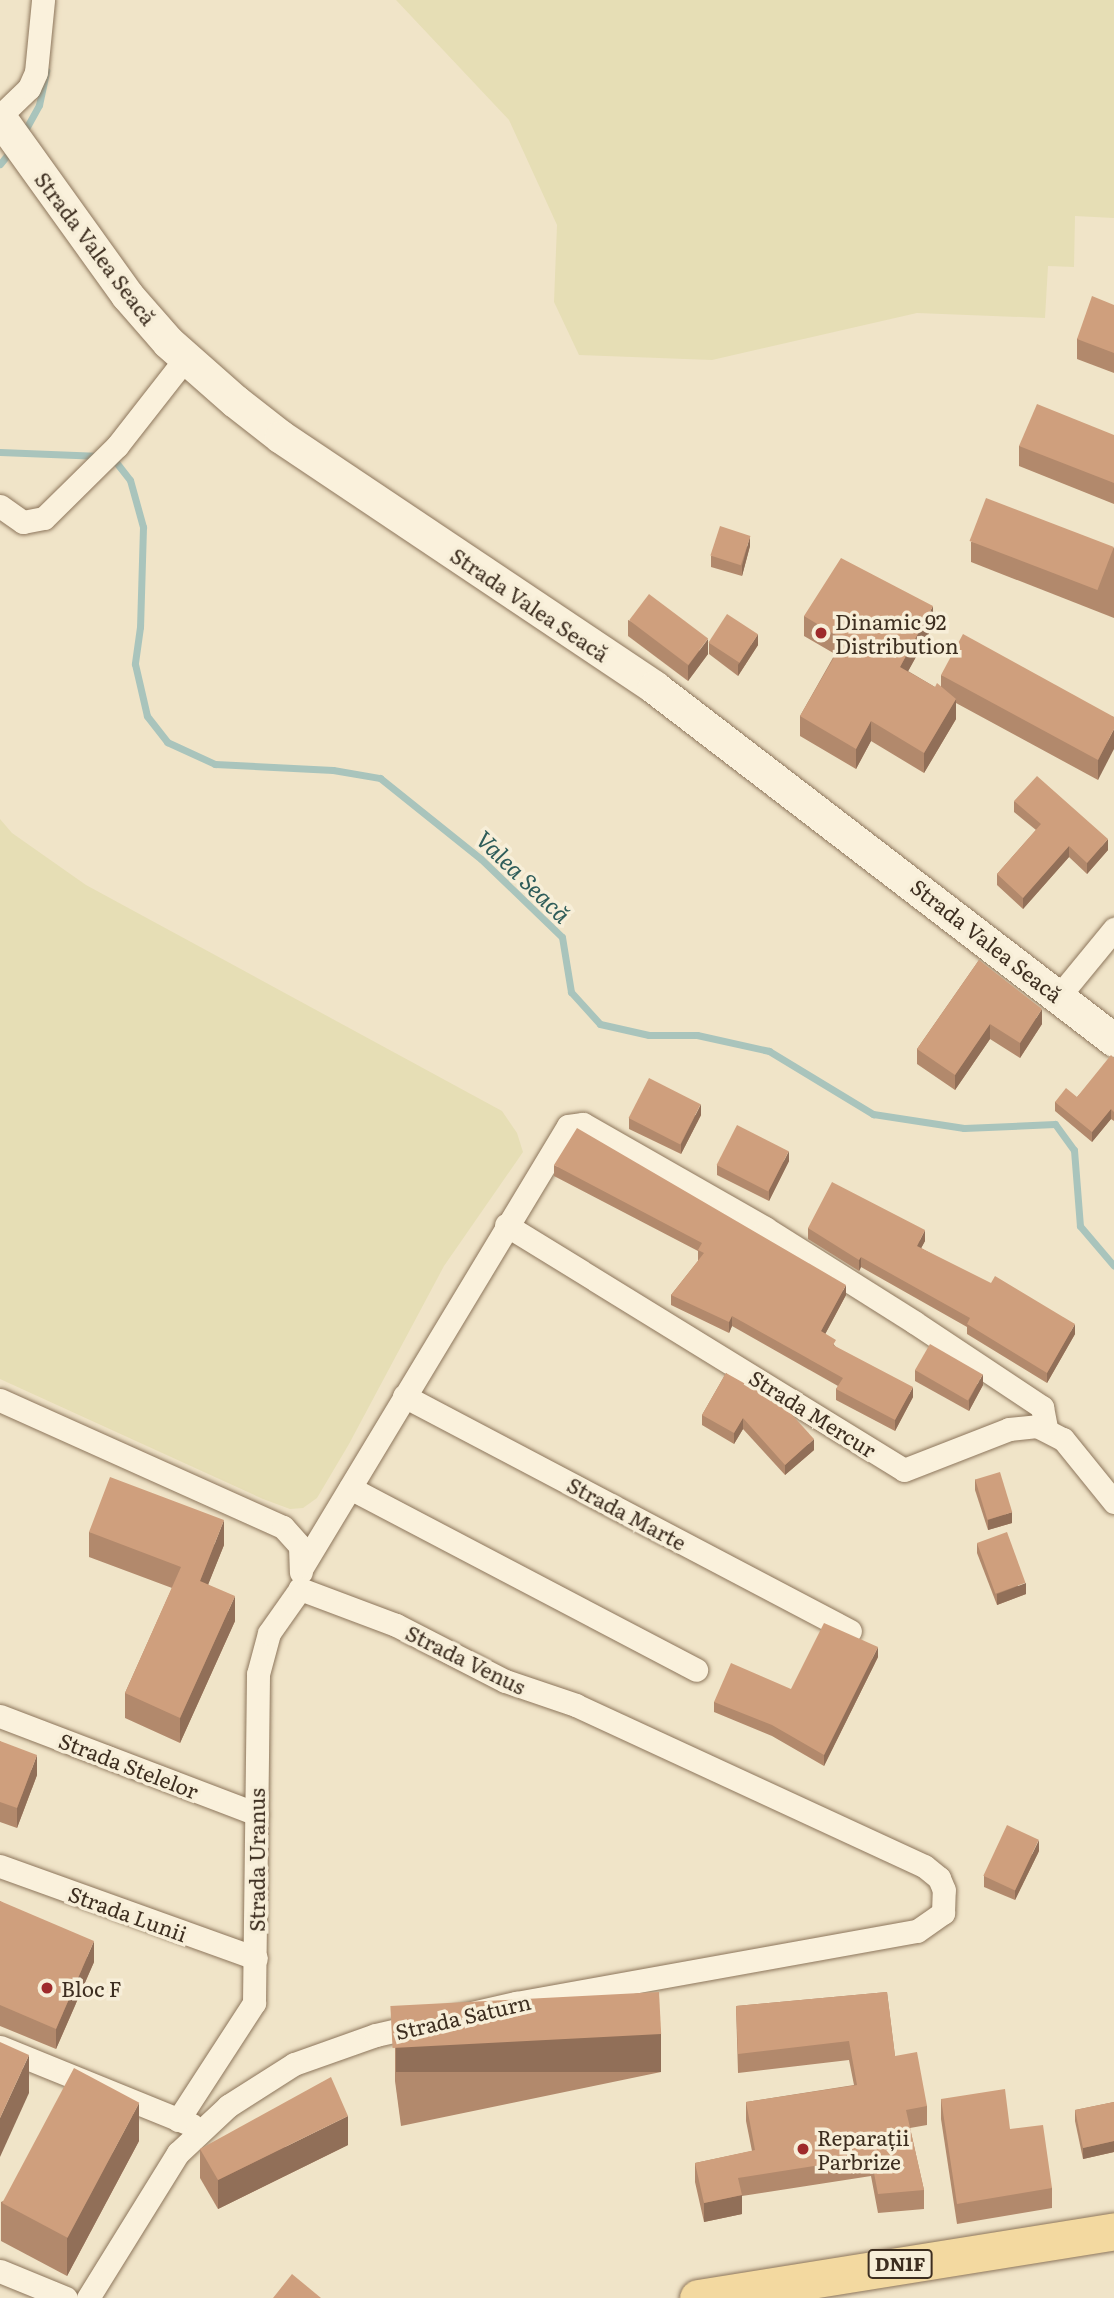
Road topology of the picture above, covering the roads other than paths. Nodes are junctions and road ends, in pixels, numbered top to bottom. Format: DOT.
graph roads {
  1 [pos="43,0"];
  2 [pos="2,119"];
  3 [pos="185,359"];
  4 [pos="0,506"];
  5 [pos="1114,929"];
  6 [pos="1059,996"];
  7 [pos="1114,1040"];
  8 [pos="506,1225"];
  9 [pos="404,1396"];
  10 [pos="0,1400"];
  11 [pos="1046,1428"];
  12 [pos="350,1488"];
  13 [pos="1114,1502"];
  14 [pos="300,1579"];
  15 [pos="850,1631"];
  16 [pos="696,1670"];
  17 [pos="0,1716"];
  18 [pos="257,1814"];
  19 [pos="0,1866"];
  20 [pos="943,1913"];
  21 [pos="256,1958"];
  22 [pos="0,2047"];
  23 [pos="178,2120"];
  24 [pos="202,2128"];
  25 [pos="1114,2231"];
  26 [pos="0,2271"];
  27 [pos="66,2298"];
  28 [pos="88,2298"];
  29 [pos="698,2298"];
  1 -- 2 [label="street"];
  2 -- 3 [label="main road, Strada Valea Seacă"];
  3 -- 4 [label="street"];
  3 -- 6 [label="main road, Strada Valea Seacă"];
  5 -- 6 [label="street"];
  6 -- 7 [label="main road, Strada Valea Seacă"];
  8 -- 9 [label="street, Strada Uranus"];
  8 -- 11 [label="street, Strada Mercur"];
  8 -- 11 [label="street, Strada Uranus"];
  9 -- 12 [label="street, Strada Uranus"];
  9 -- 15 [label="street, Strada Marte"];
  10 -- 14 [label="street"];
  11 -- 13 [label="street"];
  12 -- 14 [label="street, Strada Uranus"];
  12 -- 16 [label="street"];
  14 -- 18 [label="street, Strada Uranus"];
  14 -- 20 [label="street, Strada Venus"];
  17 -- 18 [label="street, Strada Stelelor"];
  18 -- 21 [label="street, Strada Uranus"];
  19 -- 21 [label="street, Strada Lunii"];
  20 -- 24 [label="street, Strada Saturn"];
  21 -- 23 [label="street, Strada Uranus"];
  22 -- 23 [label="street"];
  23 -- 24 [label="street"];
  24 -- 28 [label="street, Strada Saturn"];
  25 -- 29 [label="main road, DN1F"];
  26 -- 27 [label="street"];
}
